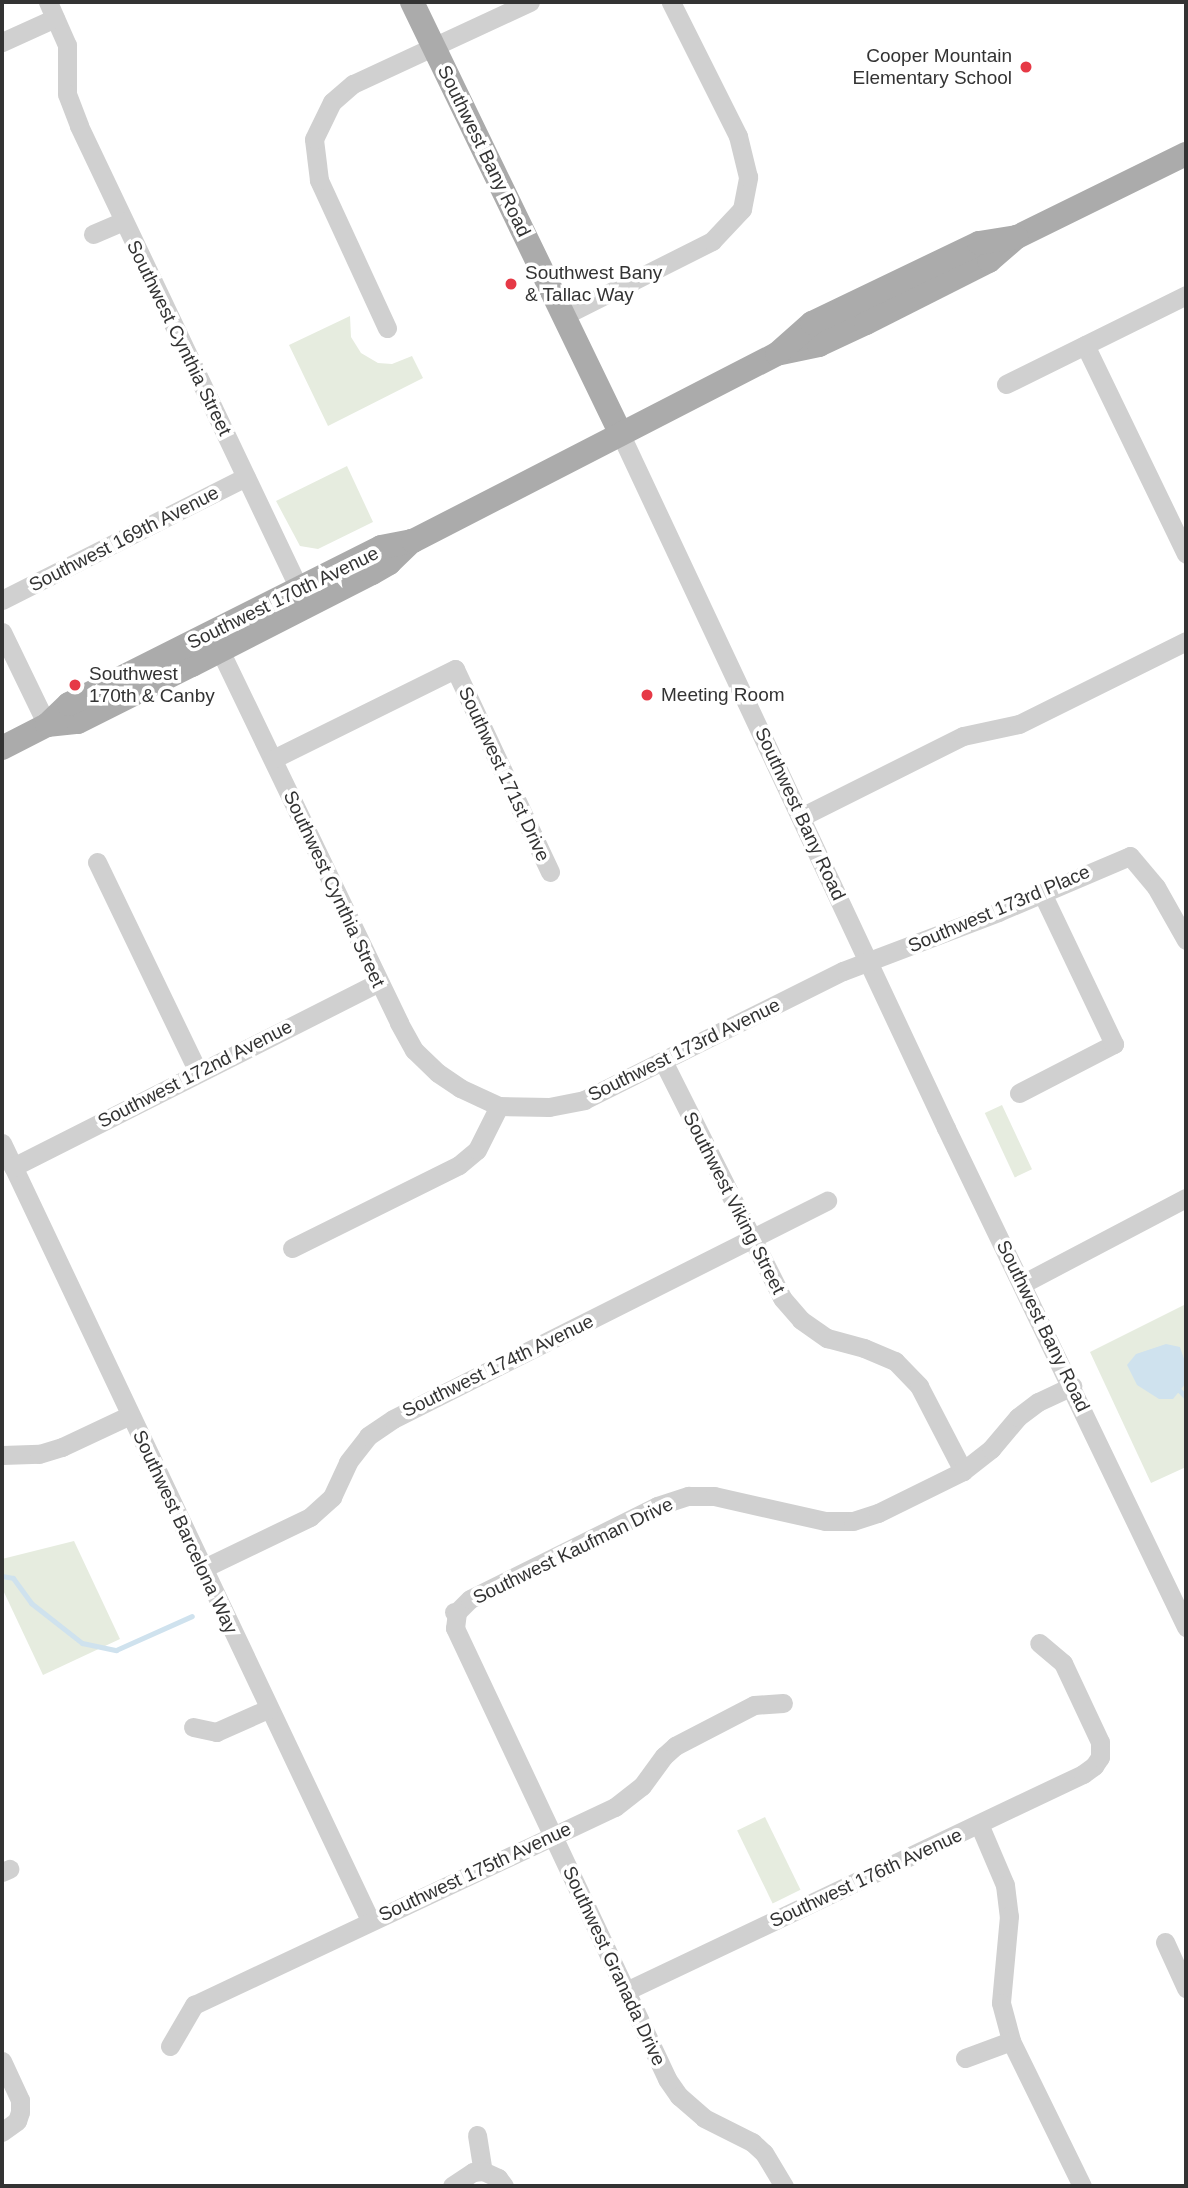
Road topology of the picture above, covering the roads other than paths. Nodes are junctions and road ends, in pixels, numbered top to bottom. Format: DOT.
graph roads {
  1 [pos="412,2"];
  2 [pos="530,2"];
  3 [pos="671,2"];
  4 [pos="52,10"];
  5 [pos="2,42"];
  6 [pos="433,47"];
  7 [pos="1186,153"];
  8 [pos="123,221"];
  9 [pos="93,234"];
  10 [pos="1186,295"];
  11 [pos="563,316"];
  12 [pos="387,328"];
  13 [pos="1085,345"];
  14 [pos="1006,384"];
  15 [pos="620,433"];
  16 [pos="246,477"];
  17 [pos="1186,554"];
  18 [pos="303,596"];
  19 [pos="2,600"];
  20 [pos="2,632"];
  21 [pos="1186,641"];
  22 [pos="216,642"];
  23 [pos="47,726"];
  24 [pos="2,748"];
  25 [pos="273,759"];
  26 [pos="801,817"];
  27 [pos="97,862"];
  28 [pos="550,872"];
  29 [pos="1042,892"];
  30 [pos="1186,940"];
  31 [pos="868,961"];
  32 [pos="378,983"];
  33 [pos="663,1061"];
  34 [pos="198,1072"];
  35 [pos="1019,1093"];
  36 [pos="499,1106"];
  37 [pos="2,1143"];
  38 [pos="13,1167"];
  39 [pos="1186,1198"];
  40 [pos="827,1200"];
  41 [pos="751,1240"];
  42 [pos="292,1248"];
  43 [pos="1022,1284"];
  44 [pos="1072,1386"];
  45 [pos="130,1415"];
  46 [pos="2,1455"];
  47 [pos="962,1471"];
  48 [pos="202,1569"];
  49 [pos="455,1612"];
  50 [pos="1186,1627"];
  51 [pos="1039,1643"];
  52 [pos="783,1703"];
  53 [pos="268,1709"];
  54 [pos="193,1727"];
  55 [pos="979,1824"];
  56 [pos="553,1836"];
  57 [pos="370,1920"];
  58 [pos="1165,1942"];
  59 [pos="1186,1988"];
  60 [pos="626,1992"];
  61 [pos="1012,2041"];
  62 [pos="170,2046"];
  63 [pos="965,2058"];
  64 [pos="2,2061"];
  65 [pos="2,2132"];
  66 [pos="477,2136"];
  67 [pos="483,2171"];
  68 [pos="452,2186"];
  69 [pos="504,2186"];
  70 [pos="784,2186"];
  71 [pos="1082,2186"];
  1 -- 6 [label="main road, Southwest Bany Road"];
  2 -- 6 [label="street"];
  3 -- 11 [label="street"];
  4 -- 5 [label="street"];
  4 -- 8 [label="street, Southwest Cynthia Street"];
  6 -- 11 [label="main road, Southwest Bany Road"];
  6 -- 12 [label="street"];
  7 -- 15 [label="main road, Southwest 170th Avenue"];
  8 -- 9 [label="street, Southwest Cynthia Street"];
  8 -- 16 [label="street, Southwest Cynthia Street"];
  10 -- 13 [label="street"];
  11 -- 15 [label="main road, Southwest Bany Road"];
  13 -- 14 [label="street"];
  13 -- 17 [label="street"];
  15 -- 18 [label="main road, Southwest 170th Avenue"];
  15 -- 26 [label="street, Southwest Bany Road"];
  16 -- 18 [label="street, Southwest Cynthia Street"];
  16 -- 19 [label="street, Southwest 169th Avenue"];
  18 -- 22 [label="main road, Southwest 170th Avenue"];
  20 -- 23 [label="street"];
  21 -- 26 [label="street"];
  22 -- 23 [label="main road, Southwest 170th Avenue"];
  22 -- 25 [label="street, Southwest Cynthia Street"];
  23 -- 24 [label="main road, Southwest 170th Avenue"];
  25 -- 28 [label="street, Southwest 171st Drive"];
  25 -- 32 [label="street, Southwest Cynthia Street"];
  26 -- 31 [label="street, Southwest Bany Road"];
  27 -- 34 [label="street"];
  29 -- 30 [label="street, Southwest 173rd Place"];
  29 -- 31 [label="street, Southwest 173rd Place"];
  29 -- 35 [label="street"];
  31 -- 33 [label="street, Southwest 173rd Avenue"];
  31 -- 43 [label="street, Southwest Bany Road"];
  32 -- 34 [label="street, Southwest 172nd Avenue"];
  32 -- 36 [label="street, Southwest Cynthia Street"];
  33 -- 36 [label="street, Southwest 173rd Avenue"];
  33 -- 41 [label="street, Southwest Viking Street"];
  34 -- 38 [label="street, Southwest 172nd Avenue"];
  36 -- 42 [label="street"];
  37 -- 38 [label="street, Southwest Barcelona Way"];
  38 -- 45 [label="street, Southwest Barcelona Way"];
  39 -- 43 [label="street"];
  40 -- 41 [label="street, Southwest 174th Avenue"];
  41 -- 47 [label="street, Southwest Viking Street"];
  41 -- 48 [label="street, Southwest 174th Avenue"];
  43 -- 44 [label="street, Southwest Bany Road"];
  44 -- 47 [label="street, Southwest Kaufman Drive"];
  44 -- 50 [label="street, Southwest Bany Road"];
  45 -- 46 [label="street"];
  45 -- 48 [label="street, Southwest Barcelona Way"];
  47 -- 49 [label="street, Southwest Kaufman Drive"];
  48 -- 53 [label="street, Southwest Barcelona Way"];
  49 -- 56 [label="street, Southwest Granada Drive"];
  51 -- 55 [label="street, Southwest 176th Avenue"];
  52 -- 56 [label="street, Southwest 175th Avenue"];
  53 -- 54 [label="street"];
  53 -- 57 [label="street, Southwest Barcelona Way"];
  55 -- 60 [label="street, Southwest 176th Avenue"];
  55 -- 61 [label="street"];
  56 -- 57 [label="street, Southwest 175th Avenue"];
  56 -- 60 [label="street, Southwest Granada Drive"];
  57 -- 62 [label="street, Southwest 175th Avenue"];
  58 -- 59 [label="street"];
  60 -- 70 [label="street, Southwest Granada Drive"];
  61 -- 63 [label="street"];
  61 -- 71 [label="street"];
  64 -- 65 [label="street"];
  66 -- 67 [label="street"];
  67 -- 68 [label="street"];
  67 -- 69 [label="street"];
}
